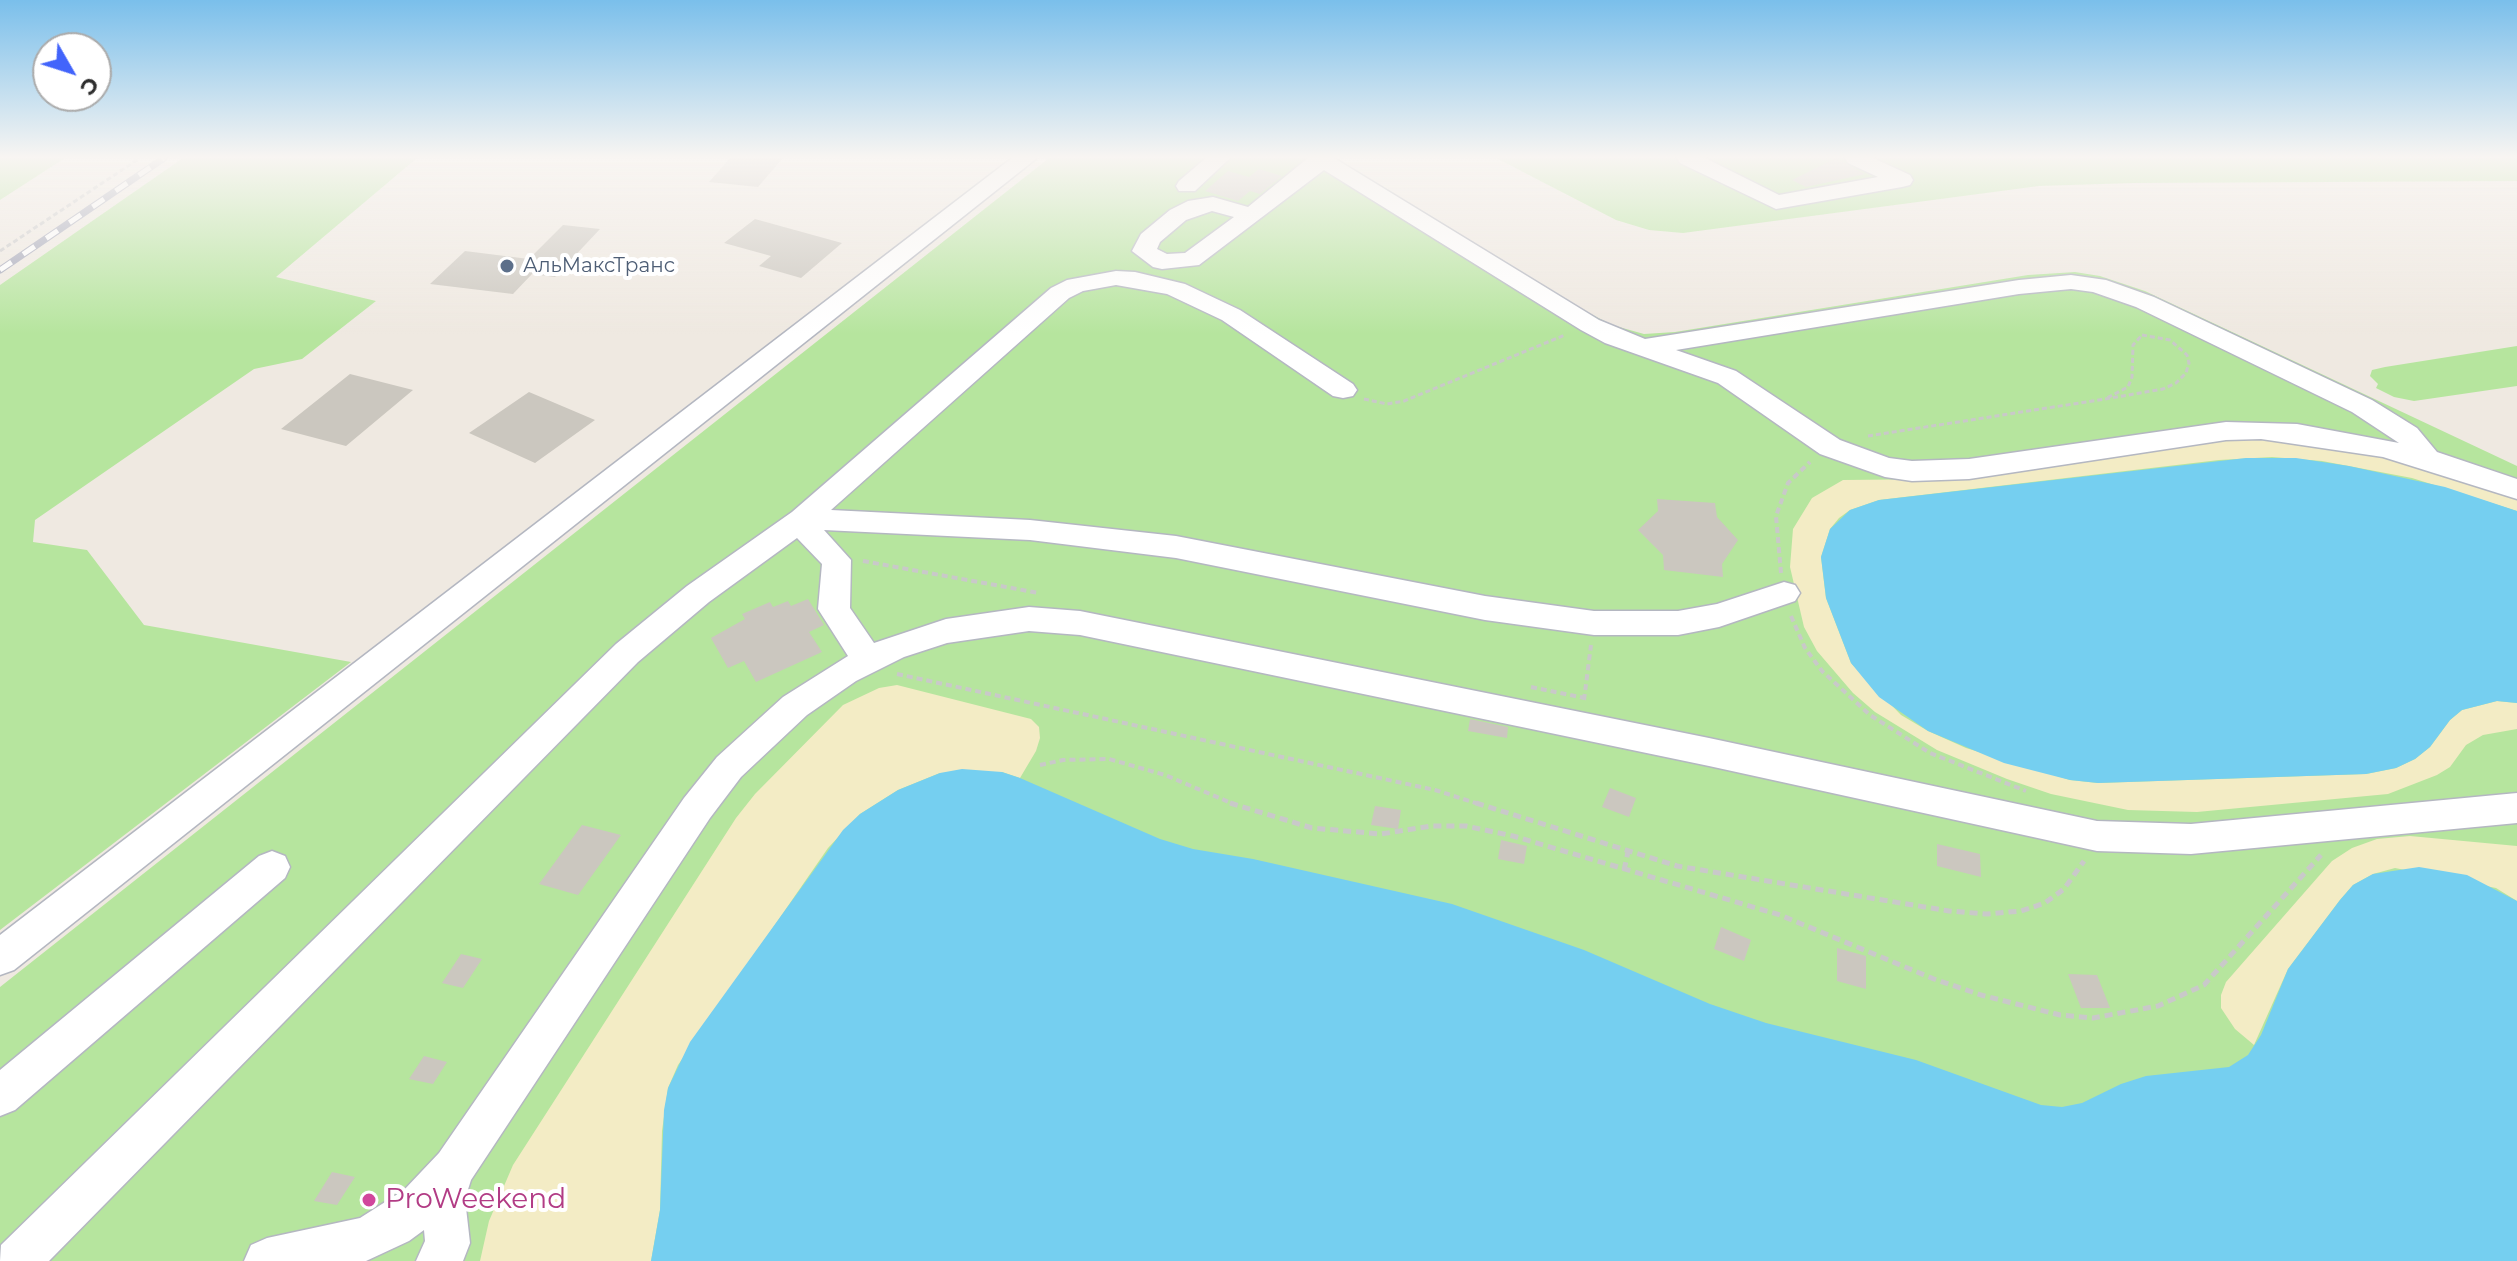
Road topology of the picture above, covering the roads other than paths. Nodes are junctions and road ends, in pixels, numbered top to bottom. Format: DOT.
graph roads {
  1 [pos="951,217"];
  2 [pos="1415,217"];
  3 [pos="1643,348"];
  4 [pos="1343,390"];
  5 [pos="2427,459"];
  6 [pos="2517,489"];
  7 [pos="802,519"];
  8 [pos="1784,593"];
  9 [pos="867,659"];
  10 [pos="2517,808"];
  11 [pos="272,867"];
  12 [pos="0,958"];
  13 [pos="0,1096"];
  14 [pos="393,1242"];
  15 [pos="17,1261"];
  16 [pos="267,1261"];
  1 -- 12 [label="street"];
  2 -- 3 [label="street"];
  3 -- 5 [label="street"];
  3 -- 5 [label="street"];
  4 -- 7 [label="street"];
  5 -- 6 [label="street"];
  7 -- 8 [label="street"];
  7 -- 9 [label="street"];
  7 -- 15 [label="street"];
  9 -- 10 [label="street"];
  9 -- 14 [label="street"];
  11 -- 13 [label="street"];
  14 -- 16 [label="street"];
}
